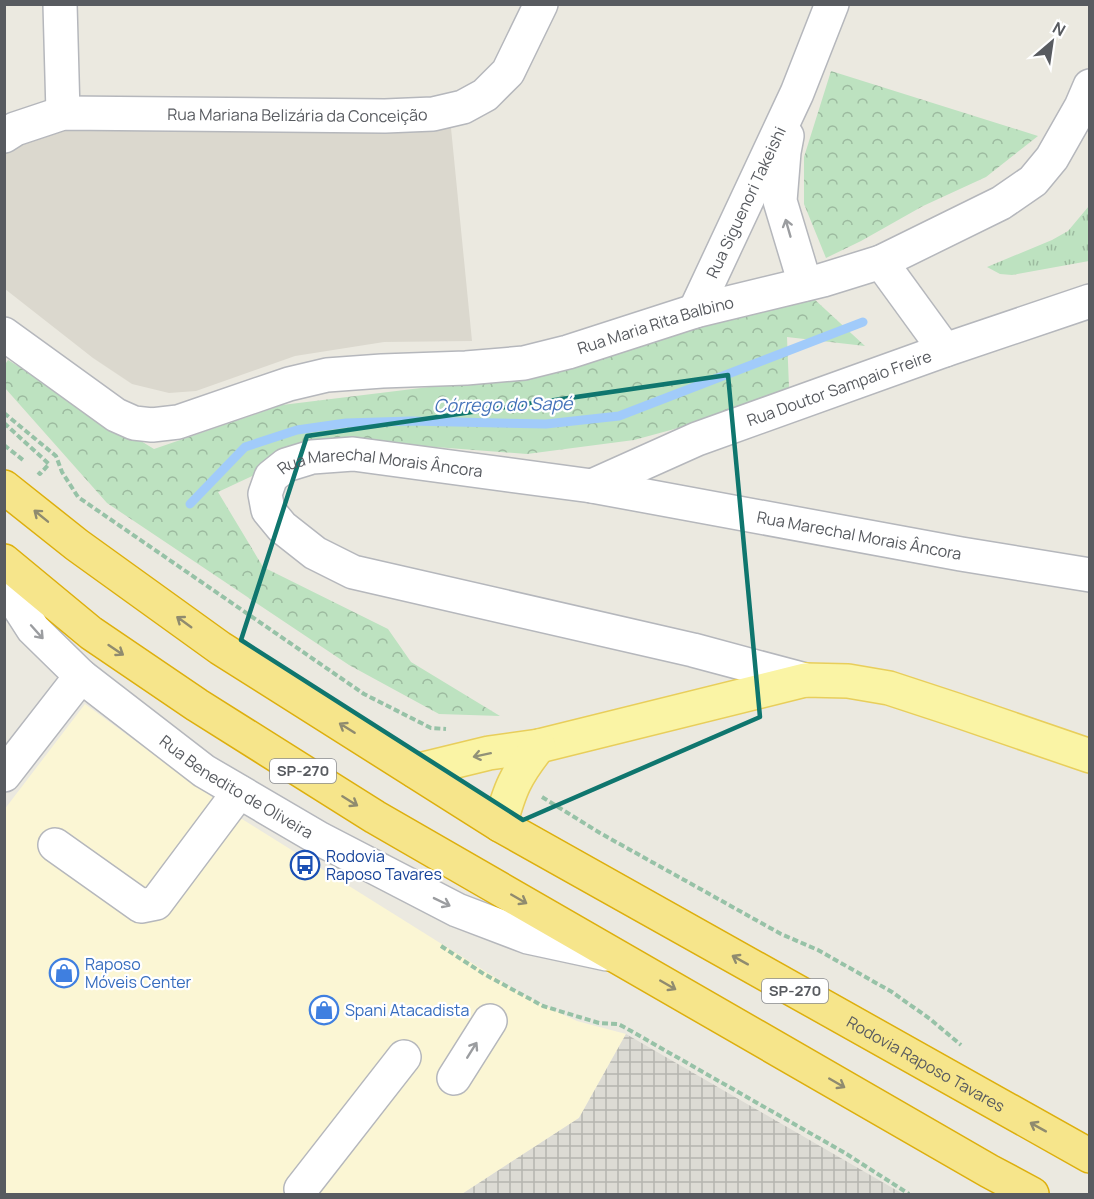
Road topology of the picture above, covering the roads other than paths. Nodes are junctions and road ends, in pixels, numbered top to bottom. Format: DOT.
graph roads {
  1 [pos="60,4"];
  2 [pos="541,4"];
  3 [pos="832,4"];
  4 [pos="1089,86"];
  5 [pos="797,93"];
  6 [pos="63,113"];
  7 [pos="4,136"];
  8 [pos="881,262"];
  9 [pos="805,284"];
  10 [pos="1089,301"];
  11 [pos="695,311"];
  12 [pos="4,334"];
  13 [pos="945,350"];
  14 [pos="592,486"];
  15 [pos="4,487"];
  16 [pos="4,561"];
  17 [pos="1089,575"];
  18 [pos="4,584"];
  19 [pos="81,676"];
  20 [pos="805,680"];
  21 [pos="532,756"];
  22 [pos="1089,756"];
  23 [pos="415,771"];
  24 [pos="4,776"];
  25 [pos="239,792"];
  26 [pos="500,825"];
  27 [pos="55,845"];
  28 [pos="617,956"];
  29 [pos="490,1021"];
  30 [pos="404,1057"];
  31 [pos="454,1078"];
  32 [pos="1089,1156"];
  33 [pos="992,1183"];
  34 [pos="301,1189"];
  35 [pos="1032,1194"];
  1 -- 6 [label="street"];
  2 -- 6 [label="street, Rua Mariana Belizária da Conceição"];
  3 -- 5 [label="street, Rua Siguenori Takeishi"];
  4 -- 8 [label="street, Rua Maria Rita Balbino"];
  9 -- 5 [label="street, Rua Siguenori Takeishi, one-way"];
  5 -- 11 [label="street, Rua Siguenori Takeishi"];
  6 -- 7 [label="street, Rua Mariana Belizária da Conceição"];
  8 -- 9 [label="street, Rua Maria Rita Balbino"];
  8 -- 13 [label="street"];
  9 -- 11 [label="street, Rua Maria Rita Balbino"];
  10 -- 13 [label="street, Rua Doutor Sampaio Freire"];
  11 -- 12 [label="street, Rua Maria Rita Balbino"];
  13 -- 14 [label="street, Rua Doutor Sampaio Freire"];
  14 -- 17 [label="street, Rua Marechal Morais Âncora"];
  14 -- 20 [label="street, Rua Marechal Morais Âncora"];
  23 -- 15 [label="highway, Rodovia Raposo Tavares / SP-270, one-way"];
  16 -- 28 [label="highway, SP-270, one-way"];
  18 -- 19 [label="street, Rua Benedito de Oliveira, one-way"];
  19 -- 24 [label="street"];
  19 -- 25 [label="street, Rua Benedito de Oliveira"];
  20 -- 21 [label="main road"];
  20 -- 22 [label="main road"];
  21 -- 23 [label="main road, one-way"];
  21 -- 26 [label="main road"];
  23 -- 26 [label="highway, Rodovia Raposo Tavares / SP-270"];
  25 -- 27 [label="street"];
  25 -- 28 [label="street, Rua Benedito de Oliveira, one-way"];
  32 -- 26 [label="highway, Rodovia Raposo Tavares / SP-270, one-way"];
  28 -- 33 [label="highway, SP-270, one-way"];
  31 -- 29 [label="street, one-way"];
  30 -- 34 [label="street"];
  33 -- 35 [label="highway, SP-270"];
}
